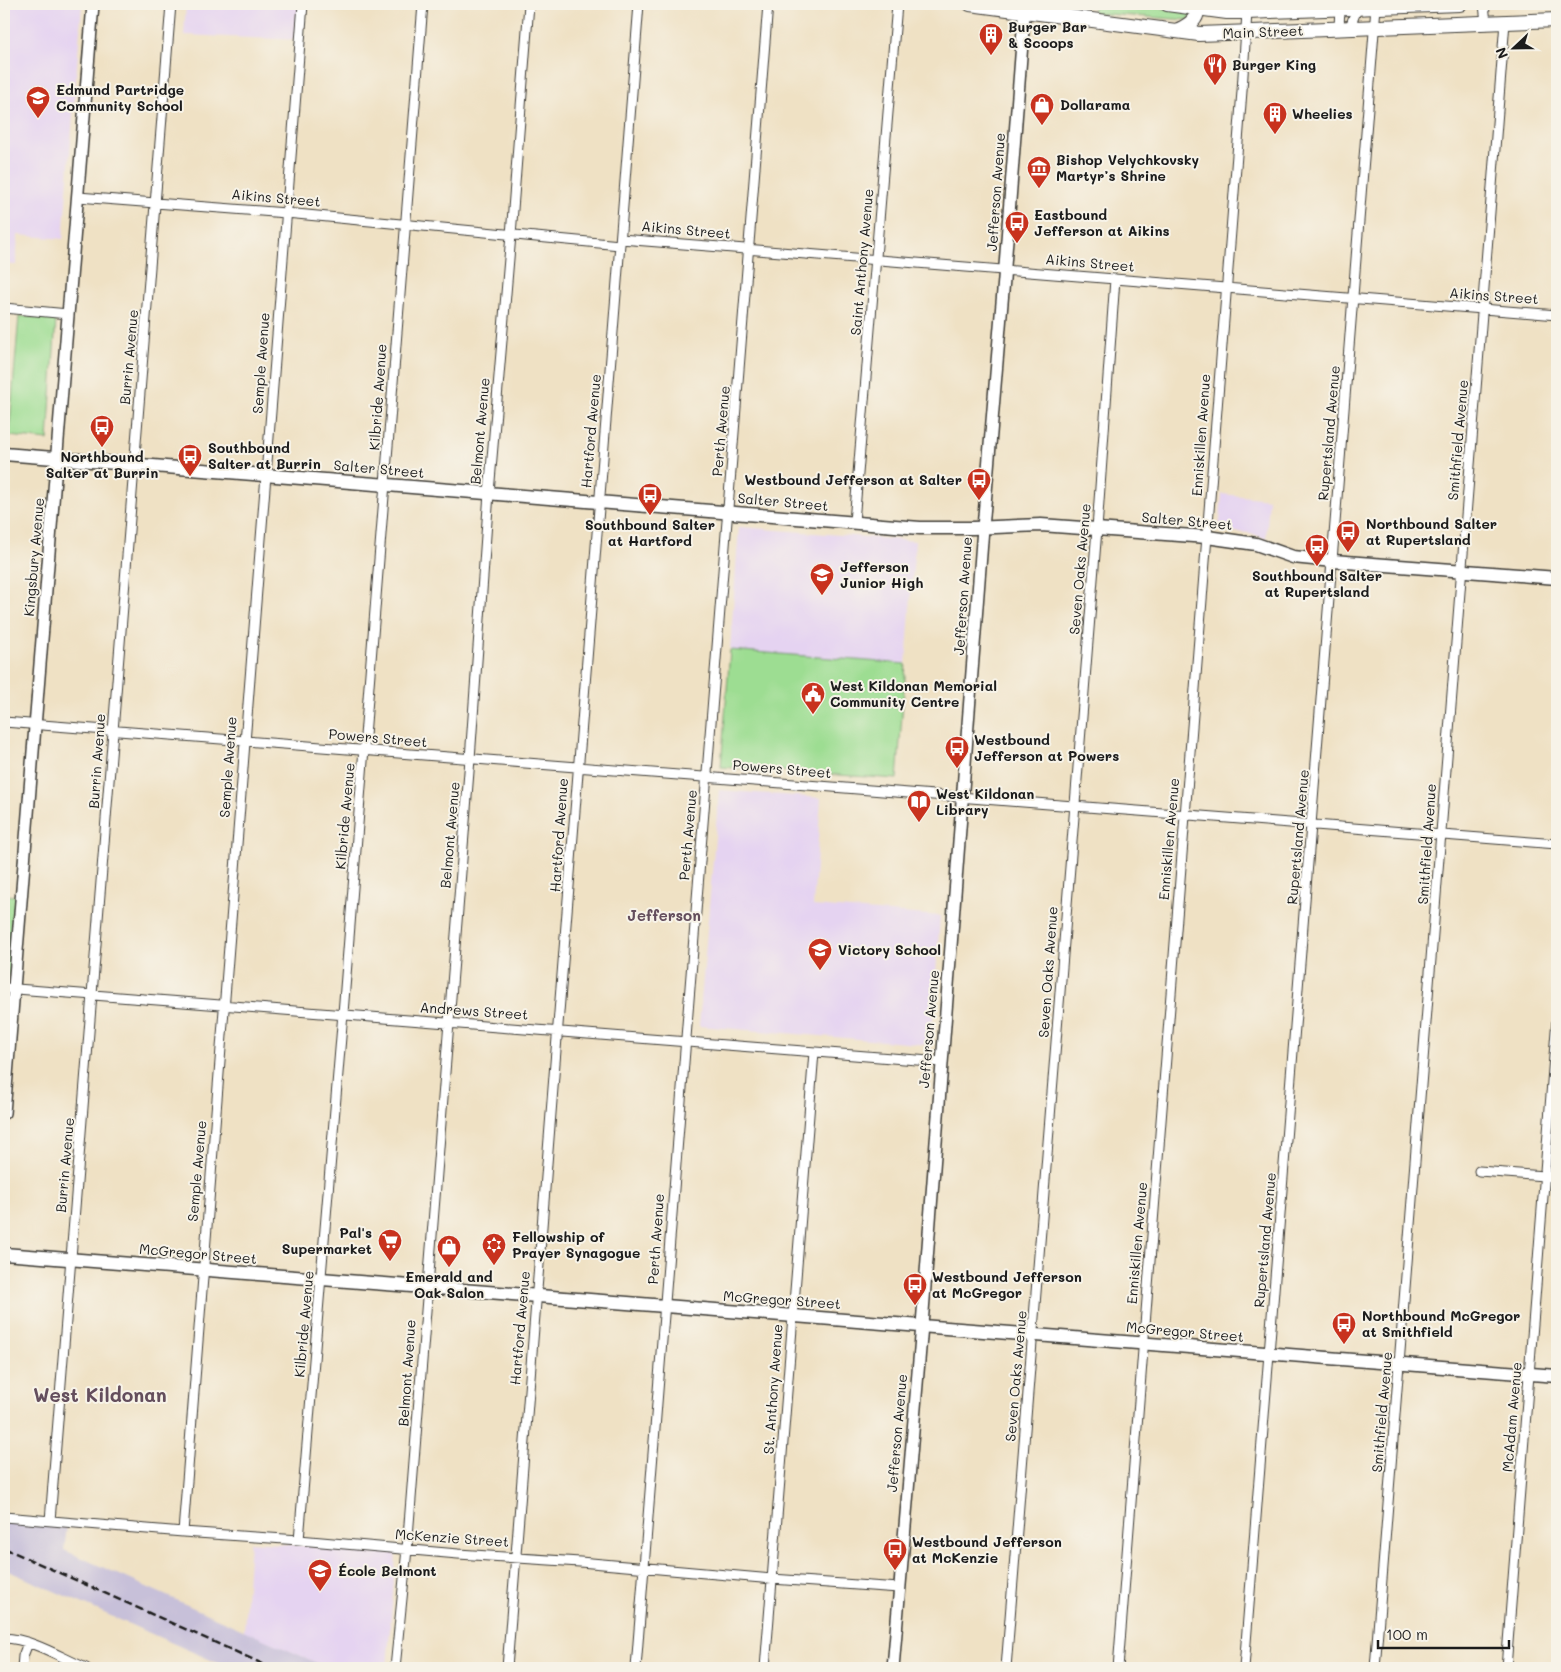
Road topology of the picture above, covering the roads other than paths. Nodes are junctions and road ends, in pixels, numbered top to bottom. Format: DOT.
graph roads {
  1 [pos="93,4"];
  2 [pos="172,4"];
  3 [pos="303,4"];
  4 [pos="423,4"];
  5 [pos="529,4"];
  6 [pos="639,4"];
  7 [pos="768,4"];
  8 [pos="897,4"];
  9 [pos="976,4"];
  10 [pos="1168,4"];
  11 [pos="1460,4"];
  12 [pos="1484,4"];
  13 [pos="1340,6"];
  14 [pos="1359,6"];
  15 [pos="1376,7"];
  16 [pos="1025,8"];
  17 [pos="1196,8"];
  18 [pos="1227,8"];
  19 [pos="1246,12"];
  20 [pos="1557,20"];
  21 [pos="1505,22"];
  22 [pos="1486,23"];
  23 [pos="1374,28"];
  24 [pos="1344,29"];
  25 [pos="1176,31"];
  26 [pos="1246,32"];
  27 [pos="78,196"];
  28 [pos="155,202"];
  29 [pos="286,212"];
  30 [pos="404,224"];
  31 [pos="512,235"];
  32 [pos="620,242"];
  33 [pos="749,249"];
  34 [pos="876,259"];
  35 [pos="1005,270"];
  36 [pos="1116,279"];
  37 [pos="1226,288"];
  38 [pos="1354,299"];
  39 [pos="4,308"];
  40 [pos="1482,310"];
  41 [pos="68,314"];
  42 [pos="1557,315"];
  43 [pos="4,454"];
  44 [pos="56,458"];
  45 [pos="134,464"];
  46 [pos="266,475"];
  47 [pos="385,484"];
  48 [pos="489,493"];
  49 [pos="600,502"];
  50 [pos="728,512"];
  51 [pos="854,522"];
  52 [pos="983,528"];
  53 [pos="1098,529"];
  54 [pos="1207,537"];
  55 [pos="1333,561"];
  56 [pos="1461,571"];
  57 [pos="1557,578"];
  58 [pos="4,722"];
  59 [pos="35,724"];
  60 [pos="113,731"];
  61 [pos="244,741"];
  62 [pos="364,750"];
  63 [pos="470,759"];
  64 [pos="578,767"];
  65 [pos="706,777"];
  66 [pos="963,797"];
  67 [pos="1075,806"];
  68 [pos="1185,815"];
  69 [pos="1312,825"];
  70 [pos="1442,835"];
  71 [pos="1557,844"];
  72 [pos="9,989"];
  73 [pos="93,996"];
  74 [pos="224,1005"];
  75 [pos="343,1014"];
  76 [pos="1557,1018"];
  77 [pos="448,1022"];
  78 [pos="558,1031"];
  79 [pos="685,1042"];
  80 [pos="814,1052"];
  81 [pos="942,1062"];
  82 [pos="4,1113"];
  83 [pos="1479,1171"];
  84 [pos="1545,1176"];
  85 [pos="1557,1177"];
  86 [pos="4,1254"];
  87 [pos="71,1259"];
  88 [pos="203,1270"];
  89 [pos="321,1278"];
  90 [pos="427,1288"];
  91 [pos="536,1296"];
  92 [pos="664,1306"];
  93 [pos="792,1316"];
  94 [pos="922,1325"];
  95 [pos="1034,1335"];
  96 [pos="1143,1343"];
  97 [pos="1270,1354"];
  98 [pos="1400,1364"];
  99 [pos="1529,1373"];
  100 [pos="1557,1376"];
  101 [pos="4,1517"];
  102 [pos="50,1521"];
  103 [pos="183,1532"];
  104 [pos="299,1540"];
  105 [pos="407,1549"];
  106 [pos="515,1557"];
  107 [pos="644,1568"];
  108 [pos="772,1580"];
  109 [pos="899,1588"];
  110 [pos="4,1638"];
  111 [pos="28,1643"];
  112 [pos="22,1668"];
  113 [pos="86,1668"];
  114 [pos="395,1668"];
  115 [pos="507,1668"];
  116 [pos="636,1668"];
  117 [pos="766,1668"];
  118 [pos="893,1668"];
  119 [pos="1006,1668"];
  120 [pos="1118,1668"];
  121 [pos="1244,1668"];
  122 [pos="1375,1668"];
  123 [pos="1506,1668"];
  1 -- 27 [label="street, Kingsbury Avenue"];
  2 -- 28 [label="street, Burrin Avenue"];
  3 -- 29 [label="street, Semple Avenue"];
  4 -- 30 [label="street, Kilbride Avenue"];
  5 -- 31 [label="street, Belmont Avenue"];
  6 -- 32 [label="street, Hartford Avenue"];
  7 -- 33 [label="street, Perth Avenue"];
  8 -- 34 [label="street, Saint Anthony Avenue"];
  9 -- 16 [label="main road, Main Street"];
  10 -- 17 [label="main road, Main Street"];
  11 -- 15 [label="main road, Main Street"];
  12 -- 22 [label="street"];
  13 -- 14 [label="main road, Main Street"];
  13 -- 19 [label="main road, Main Street"];
  13 -- 24 [label="street"];
  14 -- 15 [label="main road, Main Street"];
  14 -- 24 [label="street"];
  15 -- 23 [label="street, Rupertsland Avenue"];
  16 -- 25 [label="main road, Main Street"];
  16 -- 35 [label="street, Jefferson Avenue"];
  17 -- 18 [label="main road, Main Street"];
  17 -- 25 [label="main road"];
  18 -- 19 [label="main road, Main Street"];
  19 -- 26 [label="street, Enniskillen Avenue"];
  20 -- 21 [label="main road, Main Street"];
  21 -- 22 [label="main road, Main Street"];
  21 -- 40 [label="street, Smithfield Avenue"];
  22 -- 23 [label="main road, Main Street"];
  23 -- 24 [label="main road, Main Street"];
  23 -- 38 [label="street, Rupertsland Avenue"];
  24 -- 26 [label="main road, Main Street"];
  25 -- 26 [label="main road, Main Street"];
  26 -- 37 [label="street, Enniskillen Avenue"];
  27 -- 28 [label="street, Aikins Street"];
  27 -- 41 [label="street, Kingsbury Avenue"];
  28 -- 29 [label="street, Aikins Street"];
  28 -- 45 [label="street, Burrin Avenue"];
  29 -- 30 [label="street, Aikins Street"];
  29 -- 46 [label="street, Semple Avenue"];
  30 -- 31 [label="street, Aikins Street"];
  30 -- 47 [label="street, Kilbride Avenue"];
  31 -- 32 [label="street, Aikins Street"];
  31 -- 48 [label="street, Belmont Avenue"];
  32 -- 33 [label="street, Aikins Street"];
  32 -- 49 [label="street, Hartford Avenue"];
  33 -- 34 [label="street, Aikins Street"];
  33 -- 50 [label="street, Perth Avenue"];
  34 -- 35 [label="street, Aikins Street"];
  34 -- 51 [label="street, Saint Anthony Avenue"];
  35 -- 36 [label="street, Aikins Street"];
  35 -- 52 [label="street, Jefferson Avenue"];
  36 -- 37 [label="street, Aikins Street"];
  36 -- 53 [label="street, Seven Oaks Avenue"];
  37 -- 38 [label="street, Aikins Street"];
  37 -- 54 [label="street, Enniskillen Avenue"];
  38 -- 40 [label="street, Aikins Street"];
  38 -- 55 [label="street, Rupertsland Avenue"];
  39 -- 41 [label="street"];
  40 -- 42 [label="street, Aikins Street"];
  40 -- 56 [label="street, Smithfield Avenue"];
  41 -- 44 [label="street, Kingsbury Avenue"];
  43 -- 44 [label="main road, Salter Street"];
  44 -- 45 [label="main road, Salter Street"];
  44 -- 59 [label="street, Kingsbury Avenue"];
  45 -- 46 [label="main road, Salter Street"];
  45 -- 60 [label="street, Burrin Avenue"];
  46 -- 47 [label="main road, Salter Street"];
  46 -- 61 [label="street, Semple Avenue"];
  47 -- 48 [label="main road, Salter Street"];
  47 -- 62 [label="street, Kilbride Avenue"];
  48 -- 49 [label="main road, Salter Street"];
  48 -- 63 [label="street, Belmont Avenue"];
  49 -- 50 [label="main road, Salter Street"];
  49 -- 64 [label="street, Hartford Avenue"];
  50 -- 51 [label="main road, Salter Street"];
  50 -- 65 [label="street, Perth Avenue"];
  51 -- 52 [label="main road, Salter Street"];
  52 -- 53 [label="main road, Salter Street"];
  52 -- 66 [label="street, Jefferson Avenue"];
  53 -- 54 [label="main road, Salter Street"];
  53 -- 67 [label="street, Seven Oaks Avenue"];
  54 -- 55 [label="main road, Salter Street"];
  54 -- 68 [label="street, Enniskillen Avenue"];
  55 -- 56 [label="main road, Salter Street"];
  55 -- 69 [label="street, Rupertsland Avenue"];
  56 -- 57 [label="main road, Salter Street"];
  56 -- 70 [label="street, Smithfield Avenue"];
  58 -- 59 [label="street, Powers Street"];
  59 -- 60 [label="street, Powers Street"];
  59 -- 72 [label="street, Kingsbury Avenue"];
  60 -- 61 [label="street, Powers Street"];
  60 -- 73 [label="street, Burrin Avenue"];
  61 -- 62 [label="street, Powers Street"];
  61 -- 74 [label="street, Semple Avenue"];
  62 -- 63 [label="street, Powers Street"];
  62 -- 75 [label="street, Kilbride Avenue"];
  63 -- 64 [label="street, Powers Street"];
  63 -- 77 [label="street, Belmont Avenue"];
  64 -- 65 [label="street, Powers Street"];
  64 -- 78 [label="street, Hartford Avenue"];
  65 -- 66 [label="street, Powers Street"];
  65 -- 79 [label="street, Perth Avenue"];
  66 -- 67 [label="street, Powers Street"];
  66 -- 81 [label="street, Jefferson Avenue"];
  67 -- 68 [label="street, Powers Street"];
  67 -- 95 [label="street, Seven Oaks Avenue"];
  68 -- 69 [label="street, Powers Street"];
  68 -- 96 [label="street, Enniskillen Avenue"];
  69 -- 70 [label="street, Powers Street"];
  69 -- 97 [label="street, Rupertsland Avenue"];
  70 -- 71 [label="street, Powers Street"];
  70 -- 98 [label="street, Smithfield Avenue"];
  72 -- 73 [label="street, Andrews Street"];
  72 -- 82 [label="street, Kingsbury Avenue"];
  73 -- 74 [label="street, Andrews Street"];
  73 -- 87 [label="street, Burrin Avenue"];
  74 -- 75 [label="street, Andrews Street"];
  74 -- 88 [label="street, Semple Avenue"];
  75 -- 77 [label="street, Andrews Street"];
  75 -- 89 [label="street, Kilbride Avenue"];
  76 -- 84 [label="street, McAdam Avenue"];
  77 -- 78 [label="street, Andrews Street"];
  77 -- 90 [label="street, Belmont Avenue"];
  78 -- 79 [label="street, Andrews Street"];
  78 -- 91 [label="street, Hartford Avenue"];
  79 -- 80 [label="street, Andrews Street"];
  79 -- 92 [label="street, Perth Avenue"];
  80 -- 81 [label="street, Andrews Street"];
  80 -- 93 [label="street, St. Anthony Avenue"];
  81 -- 94 [label="street, Jefferson Avenue"];
  83 -- 84 [label="street"];
  84 -- 85 [label="street"];
  84 -- 99 [label="street, McAdam Avenue"];
  86 -- 87 [label="main road, McGregor Street"];
  87 -- 88 [label="main road, McGregor Street"];
  87 -- 102 [label="street, Burrin Avenue"];
  88 -- 89 [label="main road, McGregor Street"];
  88 -- 103 [label="street, Semple Avenue"];
  89 -- 90 [label="main road, McGregor Street"];
  89 -- 104 [label="street, Kilbride Avenue"];
  90 -- 91 [label="main road, McGregor Street"];
  90 -- 105 [label="street, Belmont Avenue"];
  91 -- 92 [label="main road, McGregor Street"];
  91 -- 106 [label="street, Hartford Avenue"];
  92 -- 93 [label="main road, McGregor Street"];
  92 -- 107 [label="street, Perth Avenue"];
  93 -- 94 [label="main road, McGregor Street"];
  93 -- 108 [label="street, St. Anthony Avenue"];
  94 -- 95 [label="main road, McGregor Street"];
  94 -- 109 [label="street, Jefferson Avenue"];
  95 -- 96 [label="main road, McGregor Street"];
  95 -- 119 [label="street, Seven Oaks Avenue"];
  96 -- 97 [label="main road, McGregor Street"];
  96 -- 120 [label="street, Enniskillen Avenue"];
  97 -- 98 [label="main road, McGregor Street"];
  97 -- 121 [label="street, Rupertsland Avenue"];
  98 -- 99 [label="main road, McGregor Street"];
  98 -- 122 [label="street, Smithfield Avenue"];
  99 -- 100 [label="main road, McGregor Street"];
  99 -- 123 [label="street, McAdam Avenue"];
  101 -- 102 [label="street, McKenzie Street"];
  102 -- 103 [label="street, McKenzie Street"];
  103 -- 104 [label="street, McKenzie Street"];
  104 -- 105 [label="street, McKenzie Street"];
  105 -- 106 [label="street, McKenzie Street"];
  105 -- 114 [label="street, Belmont Avenue"];
  106 -- 107 [label="street, McKenzie Street"];
  106 -- 115 [label="street, Hartford Avenue"];
  107 -- 108 [label="street, McKenzie Street"];
  107 -- 116 [label="street, Perth Avenue"];
  108 -- 109 [label="street, McKenzie Street"];
  108 -- 117 [label="street, St. Anthony Avenue"];
  109 -- 118 [label="street, Jefferson Avenue"];
  110 -- 111 [label="street"];
  111 -- 112 [label="street"];
  111 -- 113 [label="street"];
}
